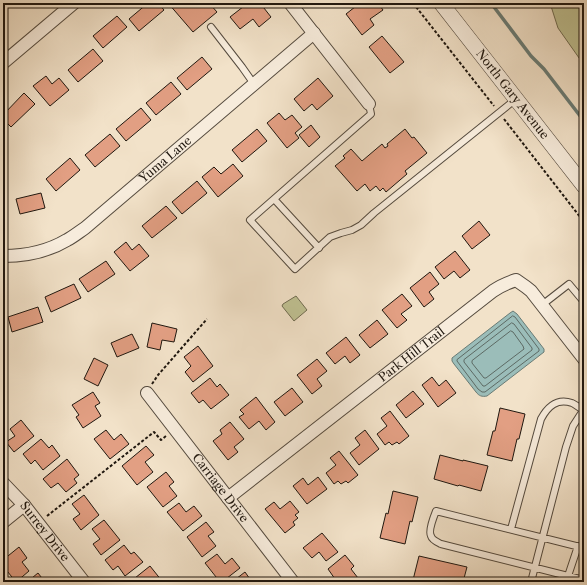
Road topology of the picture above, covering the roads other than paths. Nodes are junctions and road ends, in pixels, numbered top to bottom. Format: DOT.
graph roads {
  1 [pos="74,3"];
  2 [pos="290,3"];
  3 [pos="441,3"];
  4 [pos="211,27"];
  5 [pos="314,33"];
  6 [pos="3,63"];
  7 [pos="254,84"];
  8 [pos="516,99"];
  9 [pos="369,104"];
  10 [pos="584,186"];
  11 [pos="274,199"];
  12 [pos="319,248"];
  13 [pos="3,256"];
  14 [pos="584,302"];
  15 [pos="542,305"];
  16 [pos="584,359"];
  17 [pos="147,394"];
  18 [pos="584,409"];
  19 [pos="3,483"];
  20 [pos="228,498"];
  21 [pos="24,505"];
  22 [pos="3,522"];
  23 [pos="511,529"];
  24 [pos="543,537"];
  25 [pos="581,547"];
  26 [pos="535,567"];
  27 [pos="567,579"];
  28 [pos="584,580"];
  29 [pos="84,582"];
  30 [pos="293,582"];
  31 [pos="531,582"];
  1 -- 6 [label="street"];
  2 -- 5 [label="street"];
  3 -- 8 [label="street, North Gary Avenue"];
  4 -- 7 [label="lane"];
  5 -- 7 [label="street, Yuma Lane"];
  5 -- 9 [label="street"];
  7 -- 13 [label="street, Yuma Lane"];
  8 -- 10 [label="street, North Gary Avenue"];
  8 -- 12 [label="lane"];
  9 -- 11 [label="lane"];
  11 -- 12 [label="lane"];
  11 -- 12 [label="lane"];
  14 -- 15 [label="lane"];
  15 -- 16 [label="street, Park Hill Trail"];
  15 -- 20 [label="street, Park Hill Trail"];
  17 -- 20 [label="street, Carriage Drive"];
  18 -- 23 [label="lane"];
  18 -- 24 [label="lane"];
  19 -- 21 [label="street, Surrey Drive"];
  20 -- 30 [label="street, Carriage Drive"];
  21 -- 22 [label="street"];
  21 -- 29 [label="street, Surrey Drive"];
  23 -- 24 [label="lane"];
  23 -- 26 [label="lane"];
  24 -- 25 [label="lane"];
  24 -- 26 [label="lane"];
  25 -- 27 [label="lane"];
  26 -- 27 [label="lane"];
  26 -- 31 [label="lane"];
  27 -- 28 [label="lane"];
}
